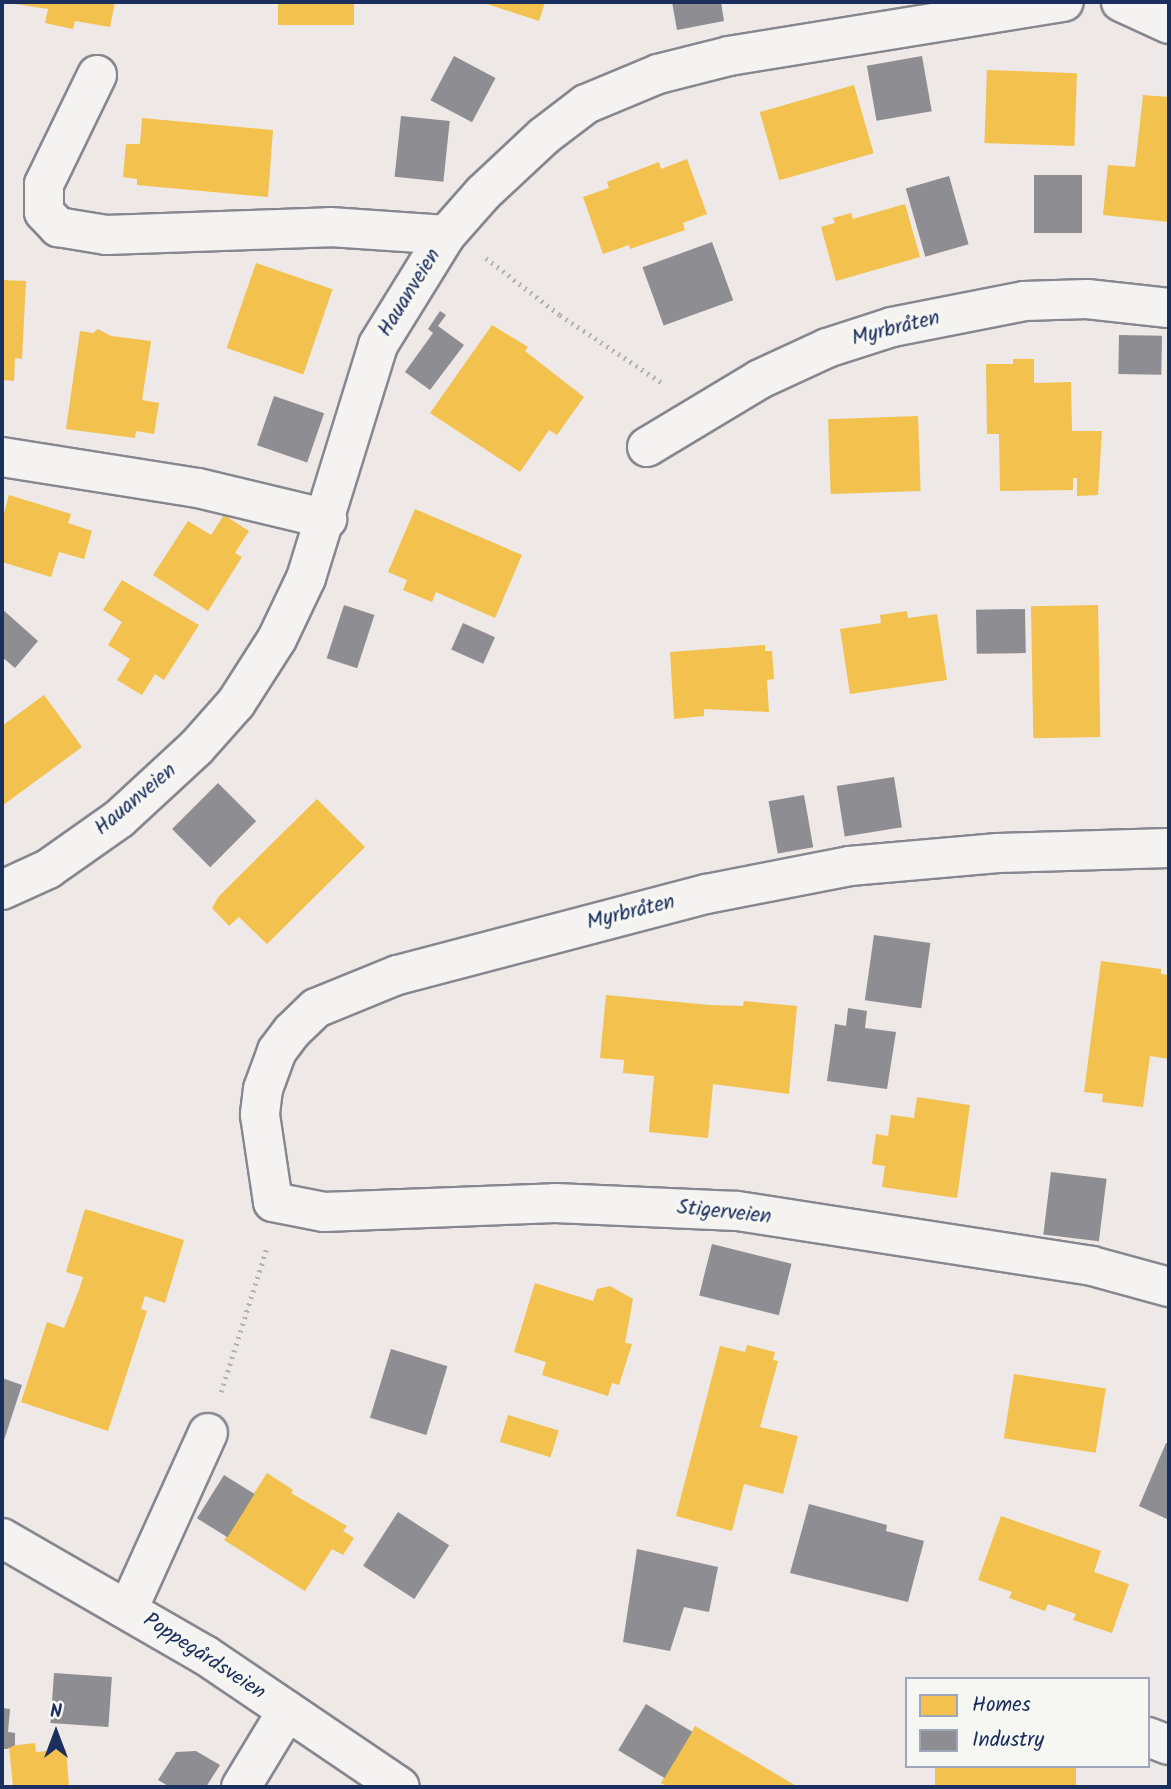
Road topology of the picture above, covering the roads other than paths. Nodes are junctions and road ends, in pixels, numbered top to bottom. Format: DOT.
graph roads {
  1 [pos="1064,2"];
  2 [pos="1121,2"];
  3 [pos="1169,23"];
  4 [pos="97,75"];
  5 [pos="450,231"];
  6 [pos="1169,308"];
  7 [pos="647,447"];
  8 [pos="2,457"];
  9 [pos="327,519"];
  10 [pos="1169,848"];
  11 [pos="2,890"];
  12 [pos="273,1202"];
  13 [pos="1169,1287"];
  14 [pos="208,1433"];
  15 [pos="2,1538"];
  16 [pos="128,1607"];
  17 [pos="287,1711"];
  18 [pos="1150,1738"];
  19 [pos="1169,1745"];
  20 [pos="241,1787"];
  21 [pos="400,1787"];
  1 -- 5 [label="street, Hauanveien"];
  2 -- 3 [label="street"];
  4 -- 5 [label="street"];
  5 -- 9 [label="street, Hauanveien"];
  6 -- 7 [label="street, Myrbråten"];
  8 -- 9 [label="street"];
  9 -- 11 [label="street, Hauanveien"];
  10 -- 12 [label="street, Myrbråten"];
  12 -- 13 [label="street, Stigerveien"];
  14 -- 16 [label="street"];
  15 -- 16 [label="street, Poppegårdsveien"];
  16 -- 17 [label="street, Poppegårdsveien"];
  17 -- 20 [label="street"];
  17 -- 21 [label="street, Poppegårdsveien"];
  18 -- 19 [label="street"];
}
